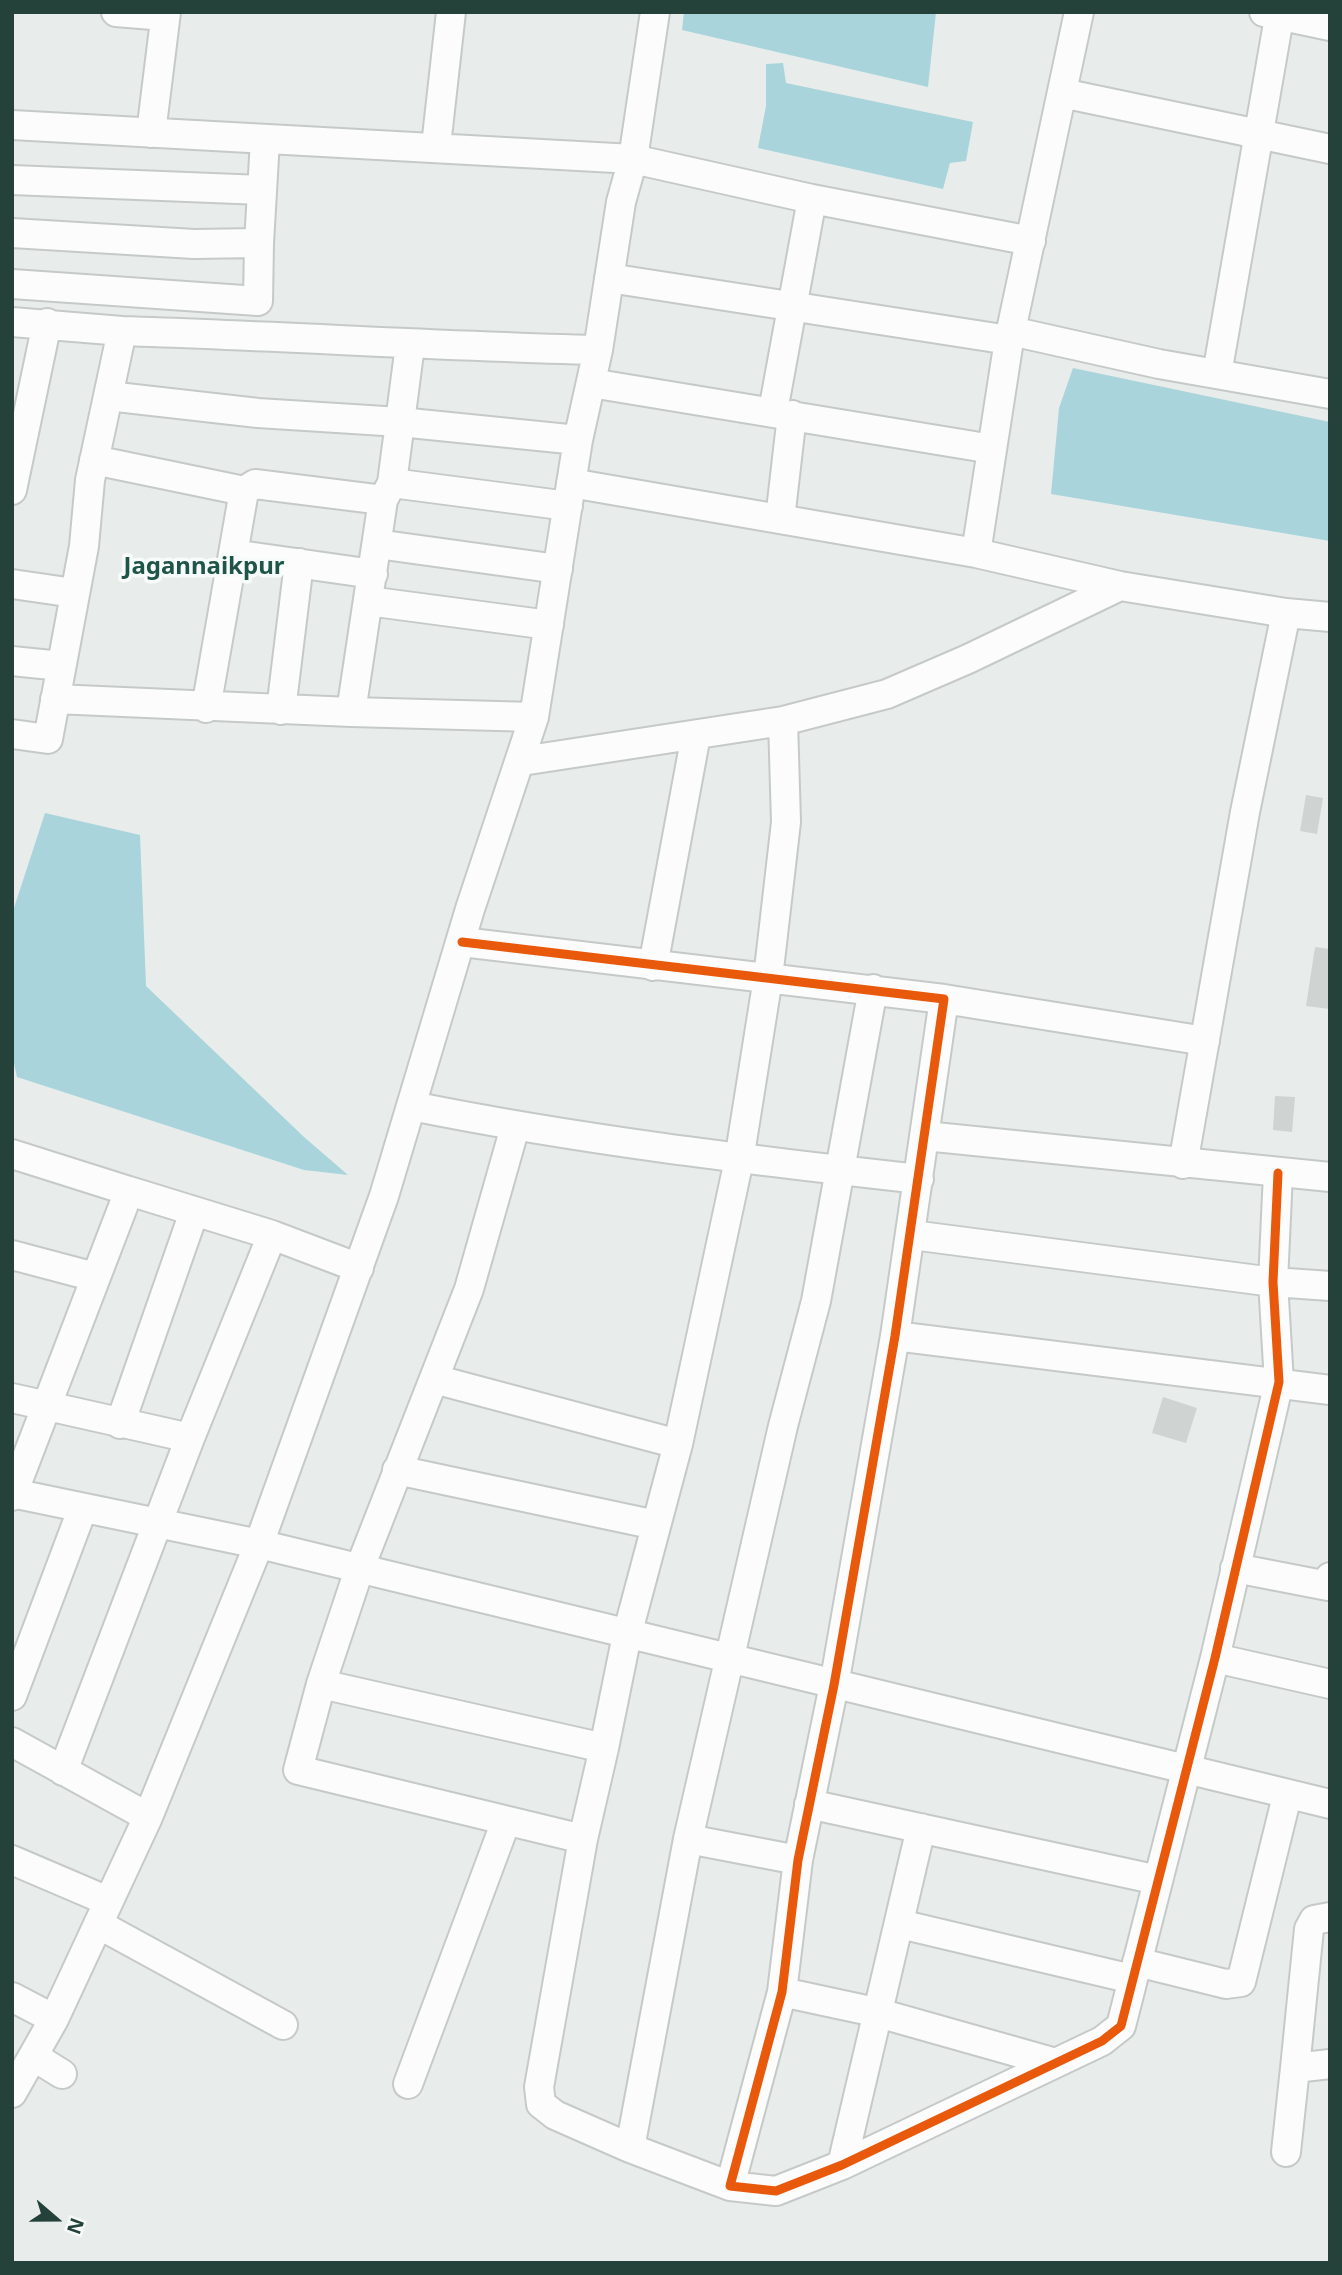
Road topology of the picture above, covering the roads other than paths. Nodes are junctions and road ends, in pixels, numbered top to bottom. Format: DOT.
graph roads {
  1 [pos="116,12"];
  2 [pos="451,12"];
  3 [pos="655,12"];
  4 [pos="1079,12"];
  5 [pos="1274,13"];
  6 [pos="166,14"];
  7 [pos="1330,26"];
  8 [pos="1062,93"];
  9 [pos="12,125"];
  10 [pos="151,133"];
  11 [pos="1259,133"];
  12 [pos="265,140"];
  13 [pos="436,146"];
  14 [pos="1330,149"];
  15 [pos="633,159"];
  16 [pos="12,180"];
  17 [pos="262,190"];
  18 [pos="812,199"];
  19 [pos="12,233"];
  20 [pos="1031,240"];
  21 [pos="259,243"];
  22 [pos="609,278"];
  23 [pos="12,284"];
  24 [pos="794,304"];
  25 [pos="12,322"];
  26 [pos="47,323"];
  27 [pos="122,331"];
  28 [pos="1010,335"];
  29 [pos="410,345"];
  30 [pos="598,350"];
  31 [pos="1217,374"];
  32 [pos="591,383"];
  33 [pos="1330,394"];
  34 [pos="108,396"];
  35 [pos="783,413"];
  36 [pos="400,422"];
  37 [pos="578,440"];
  38 [pos="992,449"];
  39 [pos="94,460"];
  40 [pos="12,490"];
  41 [pos="244,491"];
  42 [pos="388,491"];
  43 [pos="570,495"];
  44 [pos="780,519"];
  45 [pos="377,544"];
  46 [pos="976,553"];
  47 [pos="233,554"];
  48 [pos="299,563"];
  49 [pos="558,569"];
  50 [pos="12,584"];
  51 [pos="1120,586"];
  52 [pos="370,588"];
  53 [pos="74,593"];
  54 [pos="1286,612"];
  55 [pos="1330,617"];
  56 [pos="549,625"];
  57 [pos="12,661"];
  58 [pos="61,666"];
  59 [pos="55,699"];
  60 [pos="206,708"];
  61 [pos="281,710"];
  62 [pos="351,712"];
  63 [pos="534,717"];
  64 [pos="783,720"];
  65 [pos="12,734"];
  66 [pos="696,735"];
  67 [pos="522,761"];
  68 [pos="462,942"];
  69 [pos="653,966"];
  70 [pos="768,978"];
  71 [pos="873,989"];
  72 [pos="944,999"];
  73 [pos="1205,1041"];
  74 [pos="412,1106"];
  75 [pos="515,1127"];
  76 [pos="925,1136"];
  77 [pos="12,1154"];
  78 [pos="738,1160"];
  79 [pos="1183,1164"];
  80 [pos="842,1170"];
  81 [pos="1278,1173"];
  82 [pos="1330,1177"];
  83 [pos="919,1179"];
  84 [pos="129,1191"];
  85 [pos="194,1212"];
  86 [pos="272,1235"];
  87 [pos="912,1235"];
  88 [pos="12,1255"];
  89 [pos="359,1268"];
  90 [pos="95,1277"];
  91 [pos="1273,1282"];
  92 [pos="1330,1286"];
  93 [pos="895,1336"];
  94 [pos="434,1379"];
  95 [pos="1279,1382"];
  96 [pos="1330,1390"];
  97 [pos="12,1398"];
  98 [pos="48,1406"];
  99 [pos="120,1424"];
  100 [pos="190,1438"];
  101 [pos="678,1444"];
  102 [pos="397,1470"];
  103 [pos="13,1494"];
  104 [pos="82,1510"];
  105 [pos="156,1524"];
  106 [pos="656,1525"];
  107 [pos="259,1544"];
  108 [pos="1235,1569"];
  109 [pos="359,1570"];
  110 [pos="1329,1583"];
  111 [pos="627,1635"];
  112 [pos="1215,1658"];
  113 [pos="731,1661"];
  114 [pos="321,1684"];
  115 [pos="1330,1684"];
  116 [pos="834,1685"];
  117 [pos="12,1696"];
  118 [pos="12,1742"];
  119 [pos="604,1748"];
  120 [pos="1186,1767"];
  121 [pos="63,1771"];
  122 [pos="1286,1796"];
  123 [pos="809,1804"];
  124 [pos="1330,1804"];
  125 [pos="148,1817"];
  126 [pos="506,1821"];
  127 [pos="920,1828"];
  128 [pos="583,1839"];
  129 [pos="688,1839"];
  130 [pos="12,1860"];
  131 [pos="798,1860"];
  132 [pos="1158,1880"];
  133 [pos="103,1912"];
  134 [pos="1330,1917"];
  135 [pos="900,1924"];
  136 [pos="1134,1970"];
  137 [pos="782,1992"];
  138 [pos="12,1997"];
  139 [pos="875,2012"];
  140 [pos="54,2019"];
  141 [pos="283,2025"];
  142 [pos="33,2056"];
  143 [pos="1052,2062"];
  144 [pos="1330,2064"];
  145 [pos="1295,2068"];
  146 [pos="62,2074"];
  147 [pos="408,2084"];
  148 [pos="14,2085"];
  149 [pos="630,2148"];
  150 [pos="1286,2152"];
  151 [pos="842,2165"];
  152 [pos="730,2186"];
  1 -- 6 [label="street"];
  2 -- 13 [label="street"];
  3 -- 15 [label="street"];
  4 -- 8 [label="street"];
  5 -- 7 [label="street"];
  5 -- 11 [label="street"];
  6 -- 10 [label="street"];
  8 -- 11 [label="street"];
  8 -- 20 [label="street"];
  9 -- 10 [label="street"];
  10 -- 12 [label="street"];
  11 -- 14 [label="street"];
  11 -- 31 [label="street"];
  12 -- 13 [label="street"];
  12 -- 17 [label="street"];
  13 -- 15 [label="street"];
  15 -- 18 [label="street"];
  15 -- 22 [label="street"];
  16 -- 17 [label="street"];
  17 -- 21 [label="street"];
  18 -- 20 [label="street"];
  18 -- 24 [label="street"];
  19 -- 21 [label="street"];
  20 -- 28 [label="street"];
  21 -- 23 [label="street"];
  22 -- 24 [label="street"];
  22 -- 30 [label="street"];
  24 -- 28 [label="street"];
  24 -- 35 [label="street"];
  25 -- 26 [label="street"];
  26 -- 27 [label="street"];
  26 -- 40 [label="street"];
  27 -- 29 [label="street"];
  27 -- 34 [label="street"];
  28 -- 31 [label="street"];
  28 -- 38 [label="street"];
  29 -- 30 [label="street"];
  29 -- 36 [label="street"];
  30 -- 32 [label="street"];
  31 -- 33 [label="street"];
  32 -- 35 [label="street"];
  32 -- 37 [label="street"];
  34 -- 36 [label="street"];
  34 -- 39 [label="street"];
  35 -- 38 [label="street"];
  35 -- 44 [label="street"];
  36 -- 37 [label="street"];
  36 -- 42 [label="street"];
  37 -- 43 [label="street"];
  38 -- 46 [label="street"];
  39 -- 41 [label="street"];
  39 -- 53 [label="street"];
  41 -- 42 [label="street"];
  41 -- 47 [label="street"];
  42 -- 43 [label="street"];
  42 -- 45 [label="street"];
  43 -- 44 [label="street"];
  43 -- 49 [label="street"];
  44 -- 46 [label="street"];
  45 -- 49 [label="street"];
  45 -- 52 [label="street"];
  46 -- 51 [label="street"];
  47 -- 48 [label="street"];
  47 -- 60 [label="street"];
  48 -- 52 [label="street"];
  48 -- 61 [label="street"];
  49 -- 56 [label="street"];
  50 -- 53 [label="street"];
  51 -- 54 [label="street"];
  51 -- 64 [label="street"];
  52 -- 56 [label="street"];
  52 -- 62 [label="street"];
  53 -- 58 [label="street"];
  54 -- 55 [label="street"];
  54 -- 73 [label="street"];
  56 -- 63 [label="street"];
  57 -- 58 [label="street"];
  58 -- 59 [label="street"];
  59 -- 60 [label="street"];
  59 -- 65 [label="street"];
  60 -- 61 [label="street"];
  61 -- 62 [label="street"];
  62 -- 63 [label="street"];
  63 -- 67 [label="street"];
  64 -- 66 [label="street"];
  64 -- 70 [label="street"];
  66 -- 67 [label="street"];
  66 -- 69 [label="street"];
  67 -- 68 [label="street"];
  68 -- 69 [label="street"];
  68 -- 74 [label="street"];
  69 -- 70 [label="street"];
  70 -- 71 [label="street"];
  70 -- 78 [label="street"];
  71 -- 72 [label="street"];
  71 -- 80 [label="street"];
  72 -- 73 [label="street"];
  72 -- 76 [label="street"];
  73 -- 79 [label="street"];
  74 -- 75 [label="street"];
  74 -- 89 [label="street"];
  75 -- 78 [label="street"];
  75 -- 94 [label="street"];
  76 -- 79 [label="street"];
  76 -- 83 [label="street"];
  77 -- 84 [label="street"];
  78 -- 80 [label="street"];
  78 -- 101 [label="street"];
  79 -- 81 [label="street"];
  80 -- 83 [label="street"];
  80 -- 113 [label="street"];
  81 -- 82 [label="street"];
  81 -- 91 [label="street"];
  83 -- 87 [label="street"];
  84 -- 85 [label="street"];
  84 -- 90 [label="street"];
  85 -- 86 [label="street"];
  85 -- 99 [label="street"];
  86 -- 89 [label="street"];
  86 -- 100 [label="street"];
  87 -- 91 [label="street"];
  87 -- 93 [label="street"];
  88 -- 90 [label="street"];
  89 -- 107 [label="street"];
  90 -- 98 [label="street"];
  91 -- 92 [label="street"];
  91 -- 95 [label="street"];
  93 -- 95 [label="street"];
  93 -- 116 [label="street"];
  94 -- 101 [label="street"];
  94 -- 102 [label="street"];
  95 -- 96 [label="street"];
  95 -- 108 [label="street"];
  97 -- 98 [label="street"];
  98 -- 99 [label="street"];
  98 -- 103 [label="street"];
  99 -- 100 [label="street"];
  100 -- 105 [label="street"];
  101 -- 106 [label="street"];
  102 -- 106 [label="street"];
  102 -- 109 [label="street"];
  103 -- 104 [label="street"];
  104 -- 105 [label="street"];
  104 -- 117 [label="street"];
  105 -- 107 [label="street"];
  105 -- 121 [label="street"];
  106 -- 111 [label="street"];
  107 -- 109 [label="street"];
  107 -- 125 [label="street"];
  108 -- 110 [label="street"];
  108 -- 112 [label="street"];
  109 -- 111 [label="street"];
  109 -- 114 [label="street"];
  111 -- 113 [label="street"];
  111 -- 119 [label="street"];
  112 -- 115 [label="street"];
  112 -- 120 [label="street"];
  113 -- 116 [label="street"];
  113 -- 129 [label="street"];
  114 -- 119 [label="street"];
  114 -- 126 [label="street"];
  116 -- 120 [label="street"];
  116 -- 123 [label="street"];
  118 -- 121 [label="street"];
  119 -- 128 [label="street"];
  120 -- 122 [label="street"];
  120 -- 132 [label="street"];
  121 -- 125 [label="street"];
  122 -- 124 [label="street"];
  122 -- 136 [label="street"];
  123 -- 127 [label="street"];
  123 -- 131 [label="street"];
  125 -- 133 [label="street"];
  126 -- 128 [label="street"];
  126 -- 147 [label="street"];
  127 -- 132 [label="street"];
  127 -- 135 [label="street"];
  128 -- 149 [label="street"];
  129 -- 131 [label="street"];
  129 -- 149 [label="street"];
  130 -- 133 [label="street"];
  131 -- 137 [label="street"];
  132 -- 136 [label="street"];
  133 -- 140 [label="street"];
  133 -- 141 [label="street"];
  134 -- 145 [label="street"];
  135 -- 136 [label="street"];
  135 -- 139 [label="street"];
  136 -- 143 [label="street"];
  137 -- 139 [label="street"];
  137 -- 152 [label="street"];
  138 -- 140 [label="street"];
  139 -- 143 [label="street"];
  139 -- 151 [label="street"];
  140 -- 142 [label="street"];
  142 -- 146 [label="street"];
  142 -- 148 [label="street"];
  143 -- 151 [label="street"];
  144 -- 145 [label="street"];
  145 -- 150 [label="street"];
  149 -- 152 [label="street"];
  151 -- 152 [label="street"];
}
